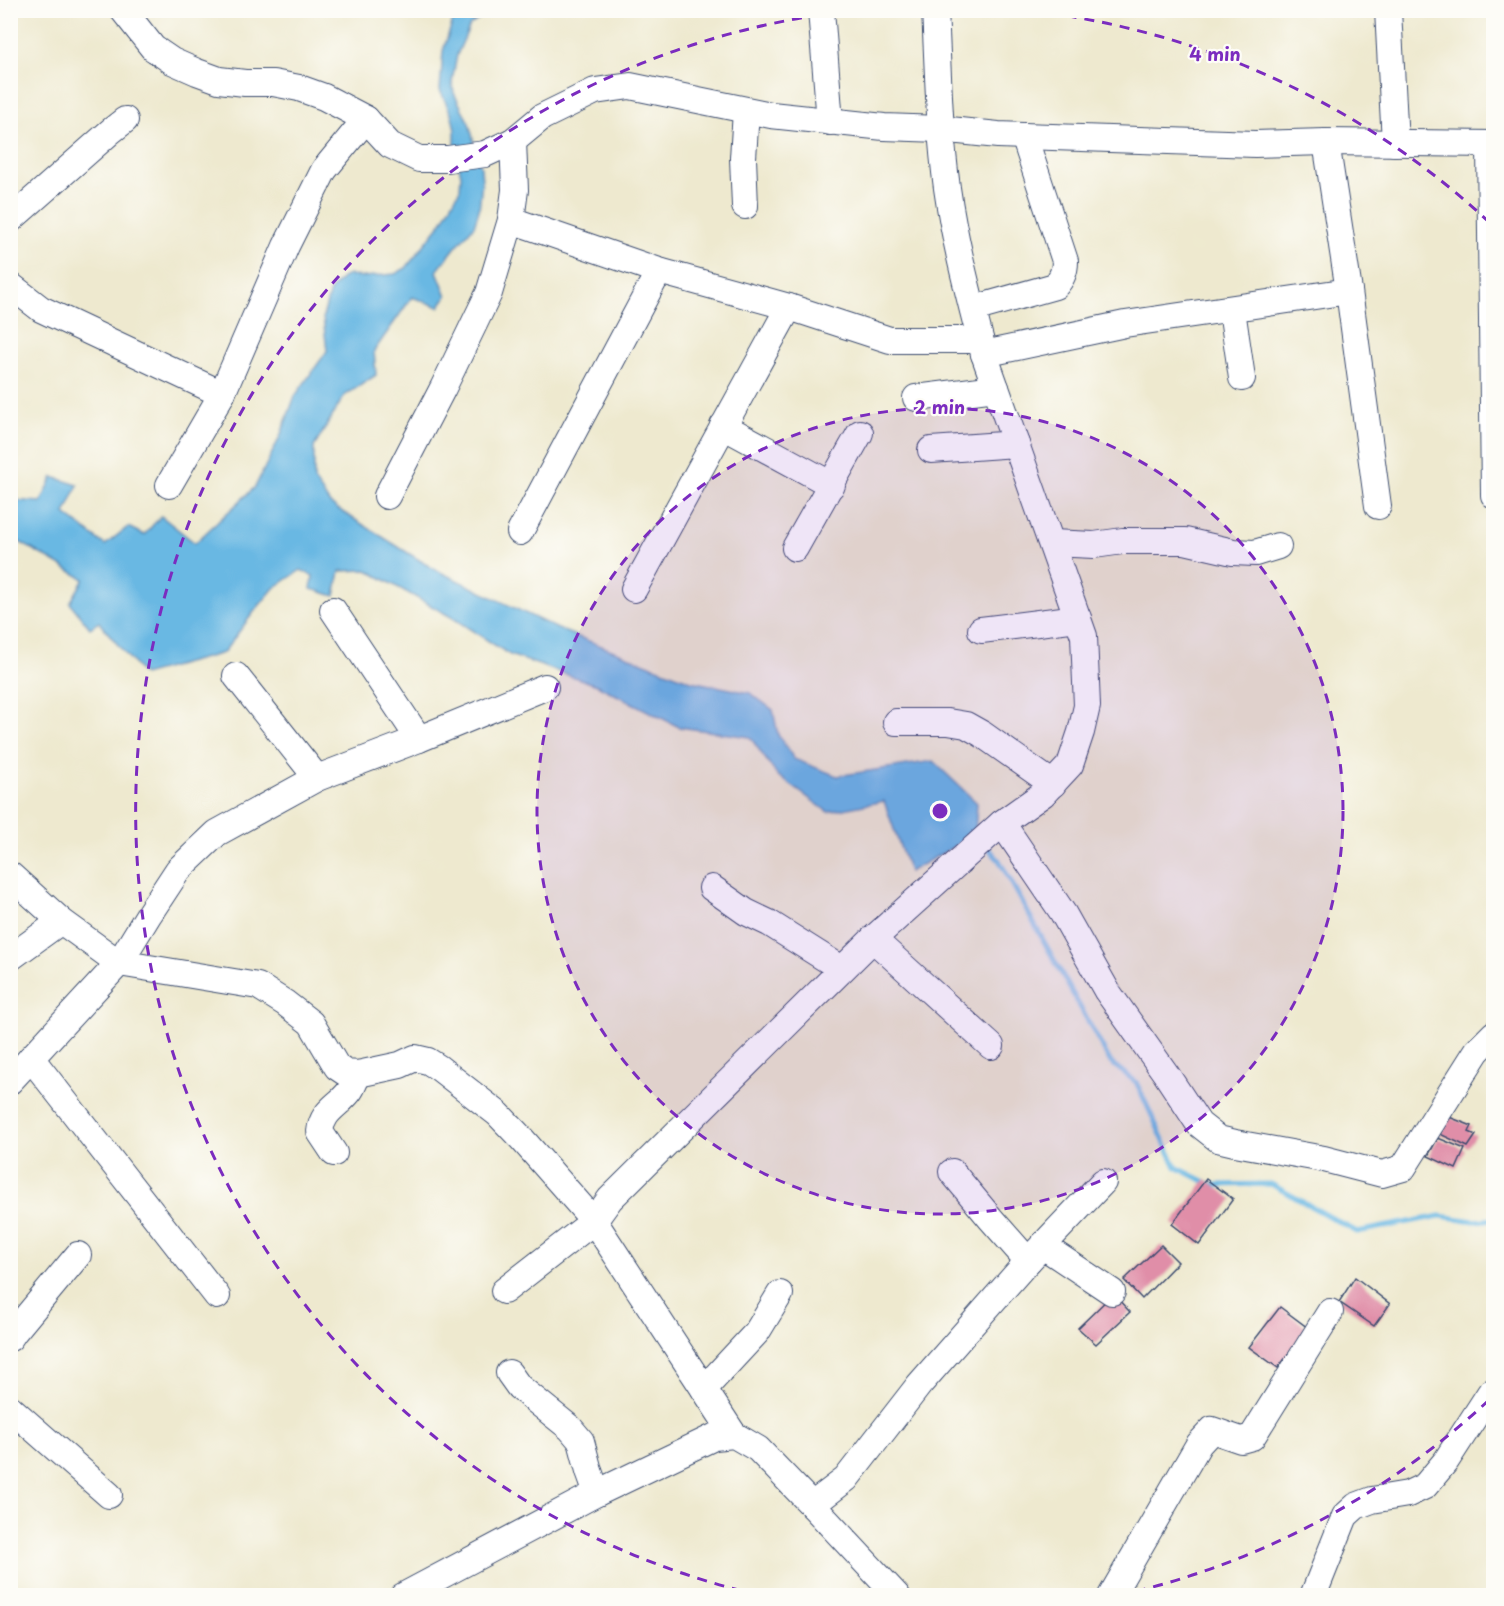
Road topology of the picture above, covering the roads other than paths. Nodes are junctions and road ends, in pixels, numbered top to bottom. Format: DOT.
graph roads {
  1 [pos="123,10"];
  2 [pos="821,10"];
  3 [pos="935,10"];
  4 [pos="1388,10"];
  5 [pos="746,111"];
  6 [pos="366,118"];
  7 [pos="125,120"];
  8 [pos="830,122"];
  9 [pos="940,129"];
  10 [pos="1024,136"];
  11 [pos="513,141"];
  12 [pos="1326,142"];
  13 [pos="1395,143"];
  14 [pos="1492,144"];
  15 [pos="745,206"];
  16 [pos="10,220"];
  17 [pos="512,220"];
  18 [pos="659,271"];
  19 [pos="10,285"];
  20 [pos="1349,291"];
  21 [pos="789,306"];
  22 [pos="973,309"];
  23 [pos="1232,310"];
  24 [pos="982,347"];
  25 [pos="1242,378"];
  26 [pos="996,388"];
  27 [pos="222,394"];
  28 [pos="916,398"];
  29 [pos="723,426"];
  30 [pos="860,433"];
  31 [pos="1016,444"];
  32 [pos="931,450"];
  33 [pos="169,485"];
  34 [pos="832,485"];
  35 [pos="1494,495"];
  36 [pos="387,496"];
  37 [pos="1378,506"];
  38 [pos="520,532"];
  39 [pos="1052,543"];
  40 [pos="1278,546"];
  41 [pos="795,548"];
  42 [pos="634,589"];
  43 [pos="333,610"];
  44 [pos="1078,618"];
  45 [pos="981,630"];
  46 [pos="236,676"];
  47 [pos="545,687"];
  48 [pos="896,722"];
  49 [pos="419,739"];
  50 [pos="316,778"];
  51 [pos="1053,784"];
  52 [pos="1002,823"];
  53 [pos="10,875"];
  54 [pos="712,888"];
  55 [pos="61,921"];
  56 [pos="873,939"];
  57 [pos="10,958"];
  58 [pos="119,963"];
  59 [pos="842,969"];
  60 [pos="1494,1034"];
  61 [pos="991,1046"];
  62 [pos="31,1058"];
  63 [pos="358,1074"];
  64 [pos="10,1081"];
  65 [pos="334,1153"];
  66 [pos="952,1172"];
  67 [pos="1102,1182"];
  68 [pos="594,1221"];
  69 [pos="1035,1254"];
  70 [pos="78,1255"];
  71 [pos="504,1292"];
  72 [pos="1112,1292"];
  73 [pos="780,1294"];
  74 [pos="217,1296"];
  75 [pos="1330,1312"];
  76 [pos="10,1338"];
  77 [pos="509,1373"];
  78 [pos="704,1389"];
  79 [pos="1490,1393"];
  80 [pos="10,1408"];
  81 [pos="734,1435"];
  82 [pos="597,1493"];
  83 [pos="109,1496"];
  84 [pos="813,1504"];
  85 [pos="403,1596"];
  86 [pos="897,1596"];
  87 [pos="1111,1596"];
  88 [pos="1312,1596"];
  1 -- 6 [label="street"];
  2 -- 8 [label="street"];
  3 -- 9 [label="street"];
  4 -- 13 [label="street"];
  5 -- 8 [label="street"];
  5 -- 11 [label="street"];
  5 -- 15 [label="street"];
  6 -- 11 [label="street"];
  6 -- 27 [label="street"];
  7 -- 16 [label="street"];
  8 -- 9 [label="street"];
  9 -- 10 [label="street"];
  9 -- 22 [label="street"];
  10 -- 12 [label="street"];
  10 -- 22 [label="street"];
  11 -- 17 [label="street"];
  12 -- 13 [label="street"];
  12 -- 20 [label="street"];
  13 -- 14 [label="street"];
  14 -- 35 [label="street"];
  17 -- 18 [label="street"];
  17 -- 36 [label="street"];
  18 -- 21 [label="street"];
  18 -- 38 [label="street"];
  19 -- 27 [label="street"];
  20 -- 23 [label="street"];
  20 -- 37 [label="street"];
  21 -- 24 [label="street"];
  21 -- 29 [label="street"];
  22 -- 24 [label="street"];
  23 -- 24 [label="street"];
  23 -- 25 [label="street"];
  24 -- 26 [label="street"];
  26 -- 28 [label="street"];
  26 -- 31 [label="street"];
  27 -- 33 [label="street"];
  29 -- 34 [label="street"];
  29 -- 42 [label="street"];
  30 -- 34 [label="street"];
  31 -- 32 [label="street"];
  31 -- 39 [label="street"];
  34 -- 41 [label="street"];
  39 -- 40 [label="street"];
  39 -- 44 [label="street"];
  43 -- 49 [label="street"];
  44 -- 45 [label="street"];
  44 -- 51 [label="street"];
  46 -- 50 [label="street"];
  47 -- 49 [label="street"];
  48 -- 51 [label="street"];
  49 -- 50 [label="street"];
  50 -- 58 [label="street"];
  51 -- 52 [label="street"];
  52 -- 56 [label="street"];
  52 -- 60 [label="street"];
  53 -- 55 [label="street"];
  54 -- 59 [label="street"];
  55 -- 57 [label="street"];
  55 -- 58 [label="street"];
  56 -- 59 [label="street"];
  56 -- 61 [label="street"];
  58 -- 62 [label="street"];
  58 -- 63 [label="street"];
  59 -- 68 [label="street"];
  62 -- 64 [label="street"];
  62 -- 74 [label="street"];
  63 -- 65 [label="street"];
  63 -- 68 [label="street"];
  66 -- 69 [label="street"];
  67 -- 69 [label="street"];
  68 -- 71 [label="street"];
  68 -- 78 [label="street"];
  69 -- 72 [label="street"];
  69 -- 84 [label="street"];
  70 -- 76 [label="street"];
  73 -- 78 [label="street"];
  75 -- 87 [label="street"];
  77 -- 82 [label="street"];
  78 -- 81 [label="street"];
  79 -- 88 [label="street"];
  80 -- 83 [label="street"];
  81 -- 82 [label="street"];
  81 -- 84 [label="street"];
  82 -- 85 [label="street"];
  84 -- 86 [label="street"];
}
